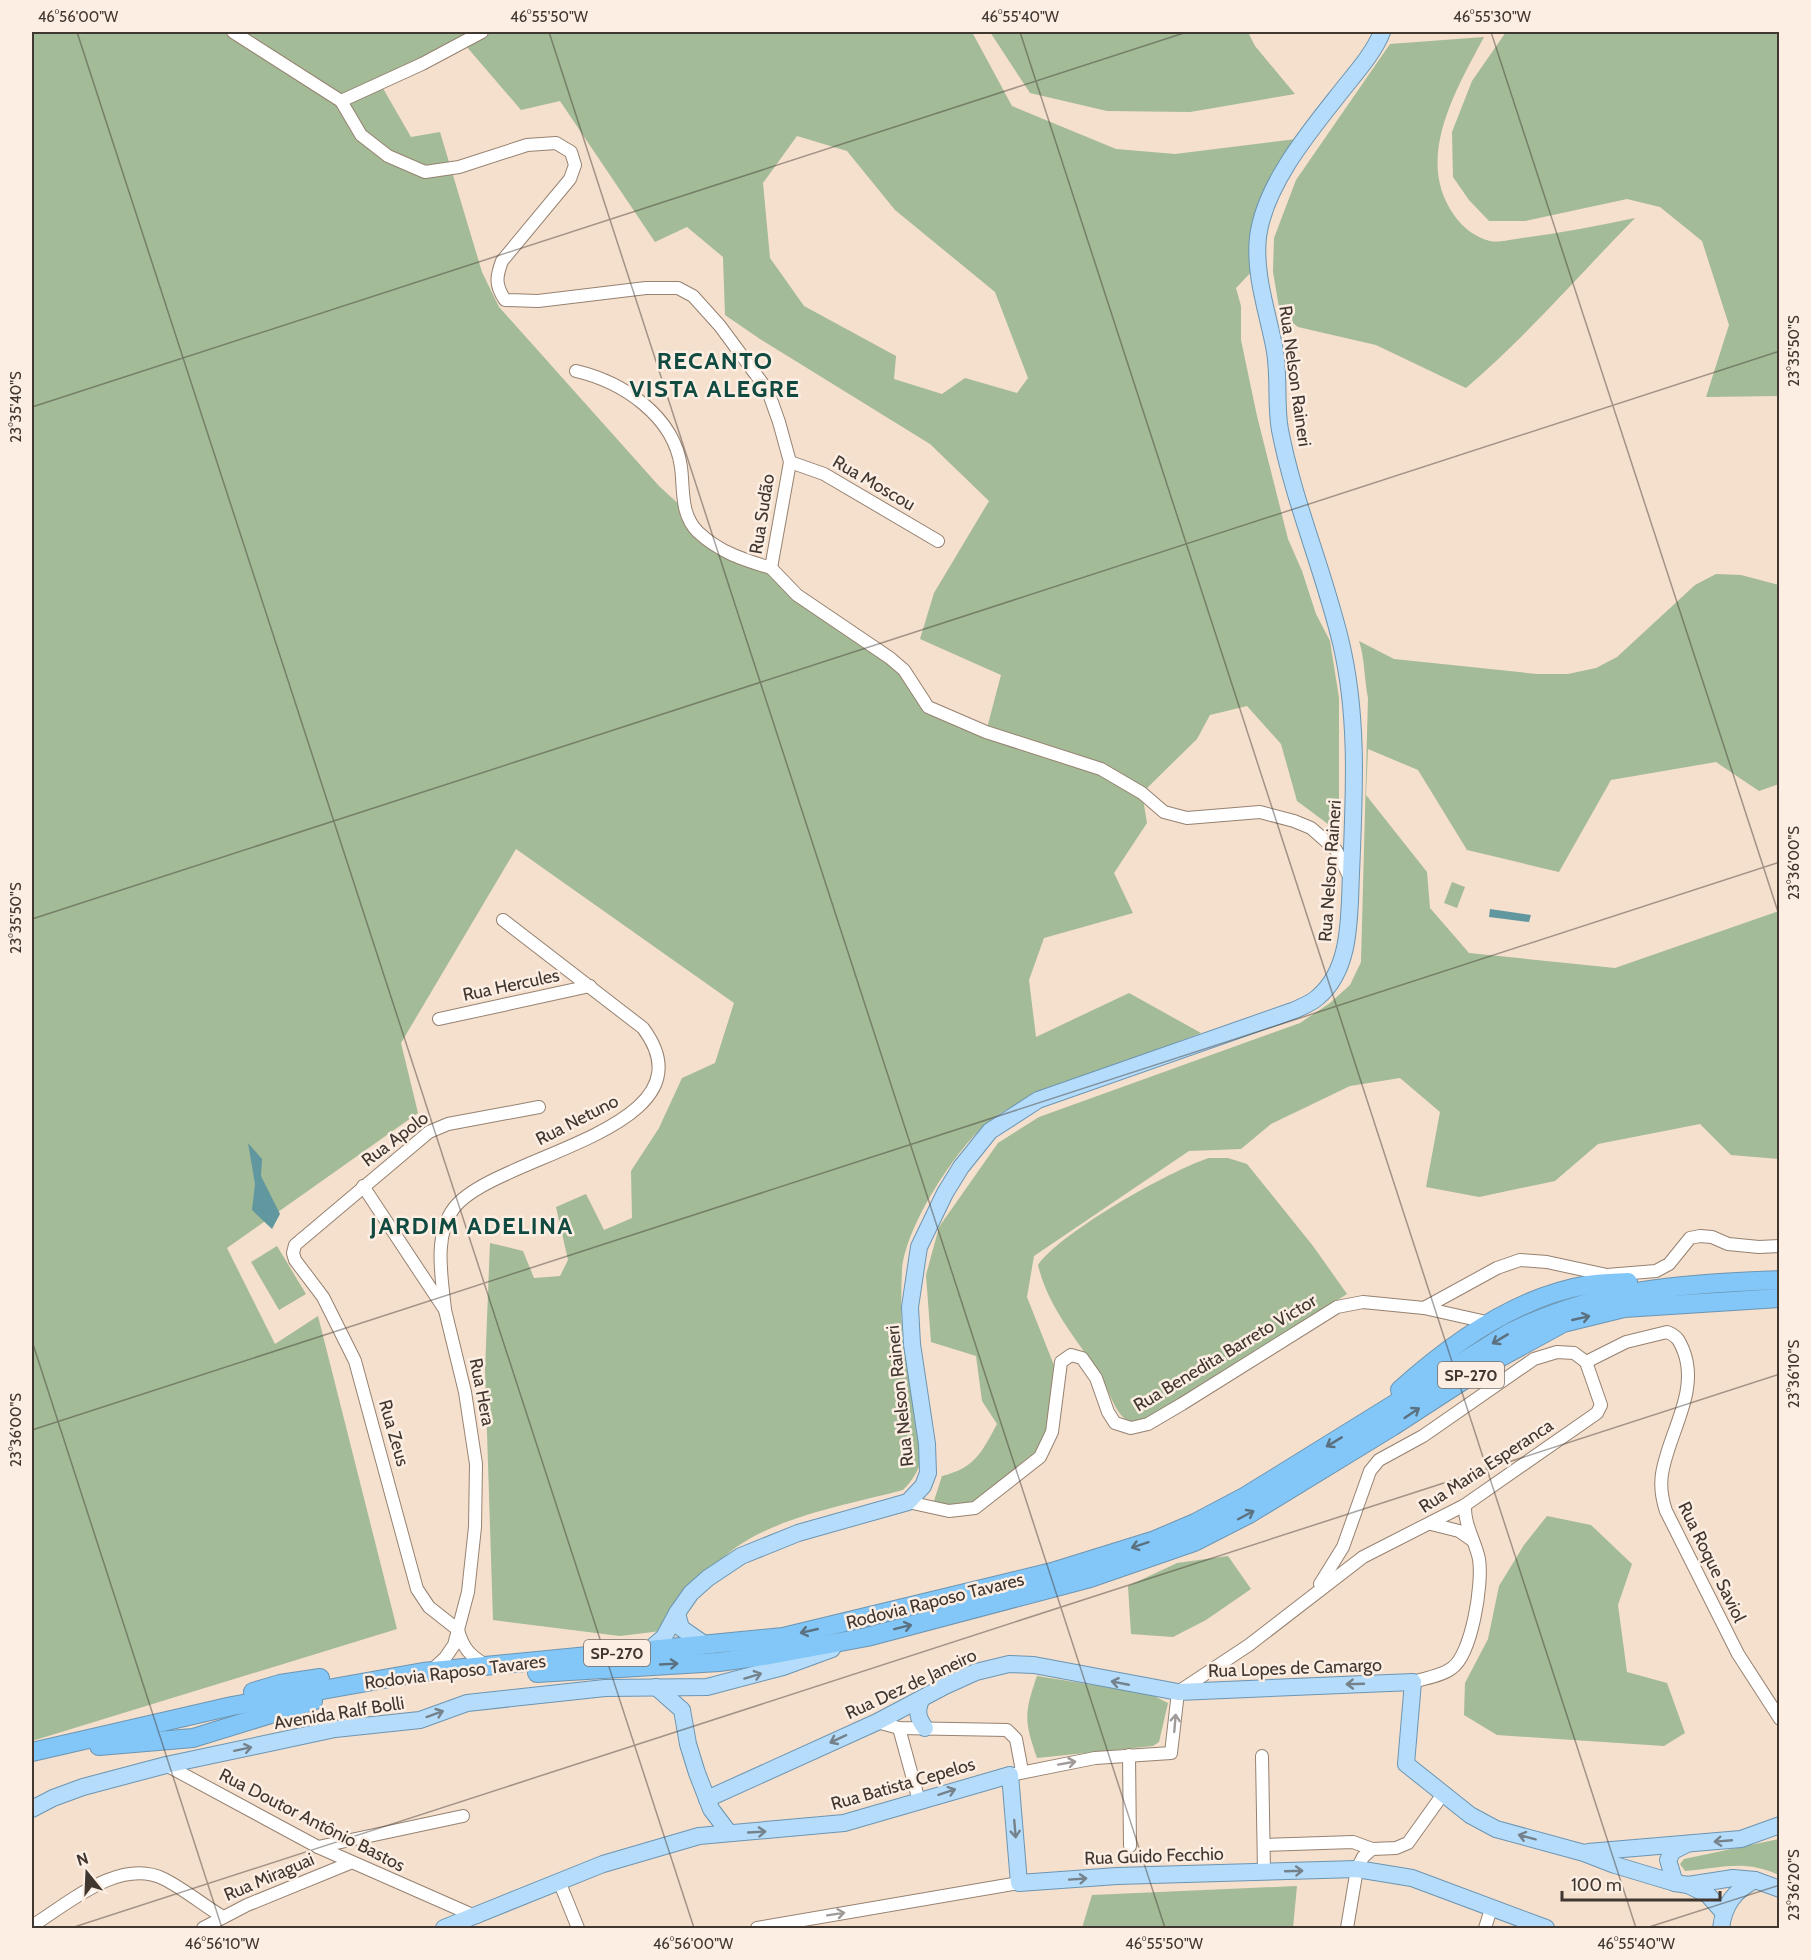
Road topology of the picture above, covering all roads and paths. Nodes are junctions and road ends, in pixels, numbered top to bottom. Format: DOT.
graph roads {
  1 [pos="233,32"];
  2 [pos="482,32"];
  3 [pos="1382,32"];
  4 [pos="341,101"];
  5 [pos="576,371"];
  6 [pos="790,462"];
  7 [pos="938,541"];
  8 [pos="771,568"];
  9 [pos="1350,879"];
  10 [pos="502,920"];
  11 [pos="590,986"];
  12 [pos="439,1019"];
  13 [pos="539,1107"];
  14 [pos="363,1186"];
  15 [pos="295,1245"];
  16 [pos="1779,1246"];
  17 [pos="1779,1280"];
  18 [pos="1713,1283"];
  19 [pos="1779,1298"];
  20 [pos="1424,1308"];
  21 [pos="445,1310"];
  22 [pos="1491,1323"];
  23 [pos="1586,1362"];
  24 [pos="1362,1425"];
  25 [pos="908,1502"];
  26 [pos="1465,1505"];
  27 [pos="1431,1524"];
  28 [pos="1472,1540"];
  29 [pos="1315,1592"];
  30 [pos="677,1613"];
  31 [pos="457,1629"];
  32 [pos="867,1636"];
  33 [pos="705,1644"];
  34 [pos="650,1649"];
  35 [pos="486,1665"];
  36 [pos="427,1672"];
  37 [pos="1413,1682"];
  38 [pos="656,1687"];
  39 [pos="696,1687"];
  40 [pos="1178,1692"];
  41 [pos="921,1700"];
  42 [pos="682,1710"];
  43 [pos="1779,1719"];
  44 [pos="877,1722"];
  45 [pos="899,1728"];
  46 [pos="926,1728"];
  47 [pos="33,1753"];
  48 [pos="1128,1755"];
  49 [pos="1262,1756"];
  50 [pos="166,1765"];
  51 [pos="1016,1773"];
  52 [pos="1443,1794"];
  53 [pos="919,1801"];
  54 [pos="709,1804"];
  55 [pos="32,1809"];
  56 [pos="463,1816"];
  57 [pos="1779,1825"];
  58 [pos="729,1833"];
  59 [pos="699,1836"];
  60 [pos="1688,1844"];
  61 [pos="1264,1845"];
  62 [pos="1130,1846"];
  63 [pos="318,1847"];
  64 [pos="1372,1850"];
  65 [pos="1584,1853"];
  66 [pos="350,1863"];
  67 [pos="1357,1869"];
  68 [pos="1264,1871"];
  69 [pos="1755,1880"];
  70 [pos="559,1881"];
  71 [pos="1019,1883"];
  72 [pos="1682,1884"];
  73 [pos="1779,1889"];
  74 [pos="1491,1909"];
  75 [pos="223,1917"];
  76 [pos="1722,1920"];
  77 [pos="470,1921"];
  78 [pos="32,1926"];
  79 [pos="203,1929"];
  80 [pos="444,1929"];
  81 [pos="578,1929"];
  82 [pos="758,1929"];
  83 [pos="1347,1929"];
  84 [pos="1485,1929"];
  85 [pos="1546,1929"];
  1 -- 4 [label="street"];
  2 -- 4 [label="street"];
  3 -- 9 [label="main road, Rua Nelson Raineri"];
  4 -- 6 [label="street, Rua Sudão"];
  5 -- 8 [label="street"];
  6 -- 7 [label="street, Rua Moscou"];
  6 -- 8 [label="street, Rua Sudão"];
  8 -- 9 [label="street, Rua Sudão"];
  9 -- 25 [label="main road, Rua Nelson Raineri"];
  10 -- 11 [label="street, Rua Netuno"];
  11 -- 12 [label="street, Rua Hercules"];
  11 -- 21 [label="street, Rua Netuno"];
  13 -- 14 [label="street, Rua Apolo"];
  14 -- 15 [label="street, Rua Apolo"];
  14 -- 21 [label="street, Rua Hera"];
  15 -- 31 [label="street, Rua Zeus"];
  16 -- 20 [label="street"];
  17 -- 18 [label="highway, Rodovia Raposo Tavares / SP-270"];
  18 -- 22 [label="highway"];
  18 -- 24 [label="highway, Rodovia Raposo Tavares / SP-270, one-way"];
  32 -- 19 [label="highway, Rodovia Raposo Tavares / SP-270, one-way"];
  20 -- 22 [label="street"];
  20 -- 25 [label="street, Rua Benedita Barreto Victor"];
  21 -- 31 [label="street, Rua Hera"];
  22 -- 24 [label="highway"];
  23 -- 26 [label="street, Rua Maria Esperanca"];
  23 -- 29 [label="street"];
  23 -- 43 [label="street, Rua Roque Saviol"];
  24 -- 33 [label="highway, Rodovia Raposo Tavares / SP-270, one-way"];
  25 -- 30 [label="main road"];
  26 -- 27 [label="street, Rua Maria Esperanca"];
  26 -- 28 [label="street"];
  27 -- 28 [label="street"];
  27 -- 29 [label="street, Rua Maria Esperanca"];
  28 -- 37 [label="street"];
  29 -- 40 [label="street, Rua Maria Esperanca"];
  30 -- 33 [label="main road"];
  30 -- 34 [label="main road"];
  31 -- 35 [label="street"];
  31 -- 36 [label="street, Rua Hera"];
  39 -- 32 [label="main road, Avenida Ralf Bolli, one-way"];
  47 -- 32 [label="highway, Rodovia Raposo Tavares / SP-270, one-way"];
  33 -- 34 [label="highway, Rodovia Raposo Tavares / SP-270"];
  34 -- 35 [label="highway, Rodovia Raposo Tavares / SP-270"];
  35 -- 36 [label="highway, Rodovia Raposo Tavares / SP-270"];
  36 -- 47 [label="highway, Rodovia Raposo Tavares / SP-270"];
  37 -- 40 [label="main road, Rua Lopes de Camargo, one-way"];
  37 -- 52 [label="main road"];
  38 -- 39 [label="main road, Avenida Ralf Bolli"];
  38 -- 42 [label="main road"];
  50 -- 38 [label="main road, Avenida Ralf Bolli, one-way"];
  39 -- 42 [label="main road"];
  40 -- 41 [label="main road, Rua Dez de Janeiro, one-way"];
  48 -- 40 [label="street, one-way"];
  41 -- 44 [label="main road, Rua Dez de Janeiro"];
  41 -- 46 [label="main road"];
  42 -- 54 [label="main road"];
  44 -- 45 [label="street"];
  44 -- 54 [label="main road, Rua Dez de Janeiro, one-way"];
  45 -- 46 [label="street"];
  45 -- 53 [label="street"];
  46 -- 51 [label="street"];
  51 -- 48 [label="street, one-way"];
  48 -- 62 [label="street"];
  49 -- 61 [label="street"];
  50 -- 55 [label="main road, Avenida Ralf Bolli"];
  50 -- 63 [label="street, Rua Doutor Antônio Bastos"];
  53 -- 51 [label="main road, Rua Batista Cepelos, one-way"];
  51 -- 71 [label="main road, one-way"];
  52 -- 64 [label="street"];
  65 -- 52 [label="main road, one-way"];
  58 -- 53 [label="main road, Rua Batista Cepelos, one-way"];
  54 -- 58 [label="main road"];
  54 -- 59 [label="main road"];
  56 -- 63 [label="street"];
  57 -- 60 [label="main road, one-way"];
  58 -- 59 [label="main road, Rua Batista Cepelos"];
  59 -- 70 [label="main road, Rua Batista Cepelos"];
  60 -- 65 [label="main road"];
  60 -- 72 [label="main road"];
  61 -- 64 [label="street"];
  61 -- 68 [label="street"];
  63 -- 66 [label="street, Rua Doutor Antônio Bastos"];
  64 -- 67 [label="street"];
  65 -- 72 [label="main road"];
  66 -- 75 [label="street, Rua Miraguai"];
  66 -- 77 [label="street, Rua Doutor Antônio Bastos"];
  68 -- 67 [label="main road, Rua Guido Fecchio, one-way"];
  67 -- 74 [label="main road, Rua Guido Fecchio"];
  67 -- 83 [label="street"];
  71 -- 68 [label="main road, Rua Guido Fecchio, one-way"];
  69 -- 72 [label="main road"];
  69 -- 73 [label="main road"];
  69 -- 76 [label="main road"];
  70 -- 77 [label="main road, Rua Batista Cepelos"];
  70 -- 81 [label="street"];
  82 -- 71 [label="street, Rua Guido Fecchio, one-way"];
  72 -- 76 [label="main road"];
  74 -- 84 [label="street"];
  74 -- 85 [label="main road, Rua Guido Fecchio"];
  75 -- 78 [label="street"];
  75 -- 79 [label="street, Rua Miraguai"];
  77 -- 80 [label="main road, Rua Batista Cepelos"];
}
